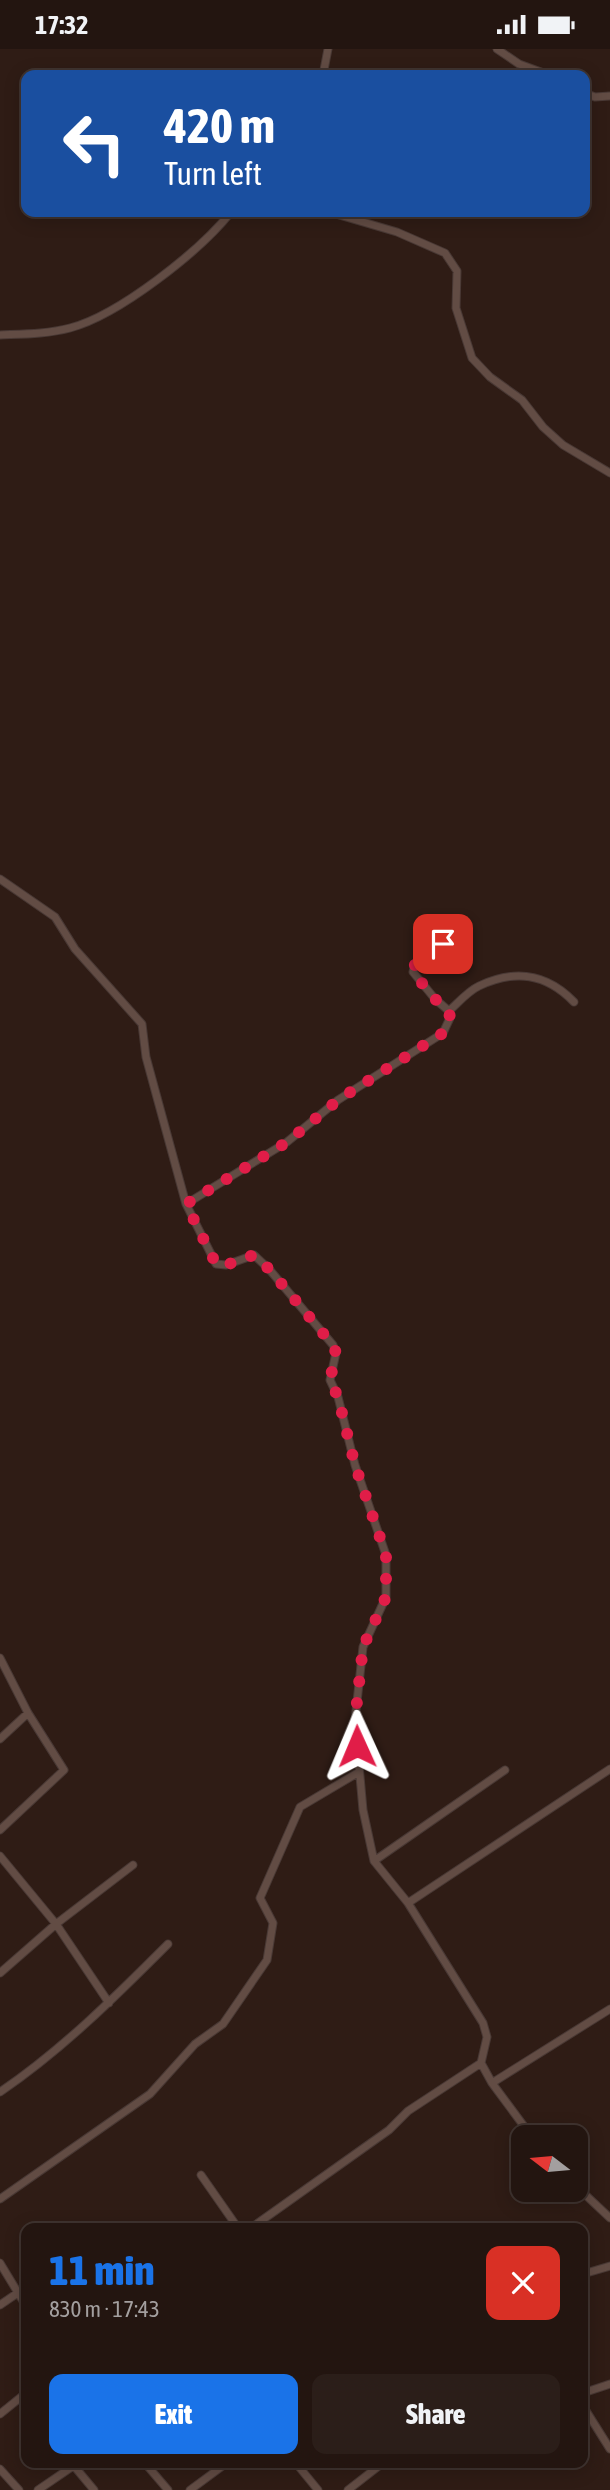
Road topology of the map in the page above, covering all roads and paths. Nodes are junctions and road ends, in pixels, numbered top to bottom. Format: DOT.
graph roads {
  1 [pos="328,49"];
  2 [pos="497,49"];
  3 [pos="324,70"];
  4 [pos="536,70"];
  5 [pos="590,95"];
  6 [pos="610,96"];
  7 [pos="227,217"];
  8 [pos="346,217"];
  9 [pos="0,335"];
  10 [pos="610,473"];
  11 [pos="0,879"];
  12 [pos="443,944"];
  13 [pos="574,1002"];
  14 [pos="449,1011"];
  15 [pos="186,1204"];
  16 [pos="0,1658"];
  17 [pos="28,1713"];
  18 [pos="0,1739"];
  19 [pos="610,1769"];
  20 [pos="505,1770"];
  21 [pos="359,1772"];
  22 [pos="0,1831"];
  23 [pos="0,1856"];
  24 [pos="374,1861"];
  25 [pos="133,1865"];
  26 [pos="408,1903"];
  27 [pos="56,1924"];
  28 [pos="168,1944"];
  29 [pos="0,1973"];
  30 [pos="109,2003"];
  31 [pos="610,2009"];
  32 [pos="481,2063"];
  33 [pos="492,2083"];
  34 [pos="0,2092"];
  35 [pos="523,2125"];
  36 [pos="201,2175"];
  37 [pos="588,2197"];
  38 [pos="0,2199"];
  39 [pos="610,2218"];
  40 [pos="235,2223"];
  41 [pos="258,2223"];
  42 [pos="0,2263"];
  43 [pos="610,2266"];
  44 [pos="588,2273"];
  45 [pos="19,2293"];
  46 [pos="21,2297"];
  47 [pos="0,2305"];
  48 [pos="610,2384"];
  49 [pos="588,2391"];
  50 [pos="21,2397"];
  51 [pos="0,2414"];
  52 [pos="588,2414"];
  53 [pos="610,2449"];
  54 [pos="70,2468"];
  55 [pos="79,2468"];
  56 [pos="149,2468"];
  57 [pos="220,2468"];
  58 [pos="300,2468"];
  59 [pos="376,2468"];
  60 [pos="0,2469"];
  61 [pos="19,2490"];
  62 [pos="38,2490"];
  63 [pos="94,2490"];
  64 [pos="167,2490"];
  65 [pos="190,2490"];
  66 [pos="318,2490"];
  67 [pos="348,2490"];
  1 -- 3 [label="street"];
  2 -- 4 [label="street"];
  5 -- 6 [label="street"];
  7 -- 9 [label="street"];
  8 -- 10 [label="street"];
  11 -- 15 [label="street"];
  12 -- 14 [label="street"];
  13 -- 14 [label="street"];
  14 -- 15 [label="street"];
  15 -- 21 [label="street"];
  16 -- 17 [label="street"];
  17 -- 18 [label="street"];
  17 -- 22 [label="street"];
  19 -- 26 [label="street"];
  20 -- 24 [label="street"];
  21 -- 24 [label="street"];
  21 -- 38 [label="street"];
  23 -- 27 [label="street"];
  24 -- 26 [label="street"];
  25 -- 27 [label="street"];
  26 -- 32 [label="street"];
  27 -- 29 [label="street"];
  27 -- 30 [label="street"];
  28 -- 30 [label="street"];
  30 -- 34 [label="street"];
  31 -- 33 [label="street"];
  32 -- 33 [label="street"];
  32 -- 41 [label="street"];
  33 -- 35 [label="street"];
  36 -- 40 [label="street"];
  37 -- 39 [label="street"];
  42 -- 45 [label="street"];
  43 -- 44 [label="street"];
  45 -- 46 [label="street"];
  45 -- 47 [label="street"];
  48 -- 49 [label="street"];
  50 -- 51 [label="street"];
  52 -- 53 [label="street"];
  54 -- 62 [label="street"];
  55 -- 63 [label="street"];
  56 -- 64 [label="street"];
  57 -- 65 [label="street"];
  58 -- 66 [label="street"];
  59 -- 67 [label="street"];
  60 -- 61 [label="street"];
}
